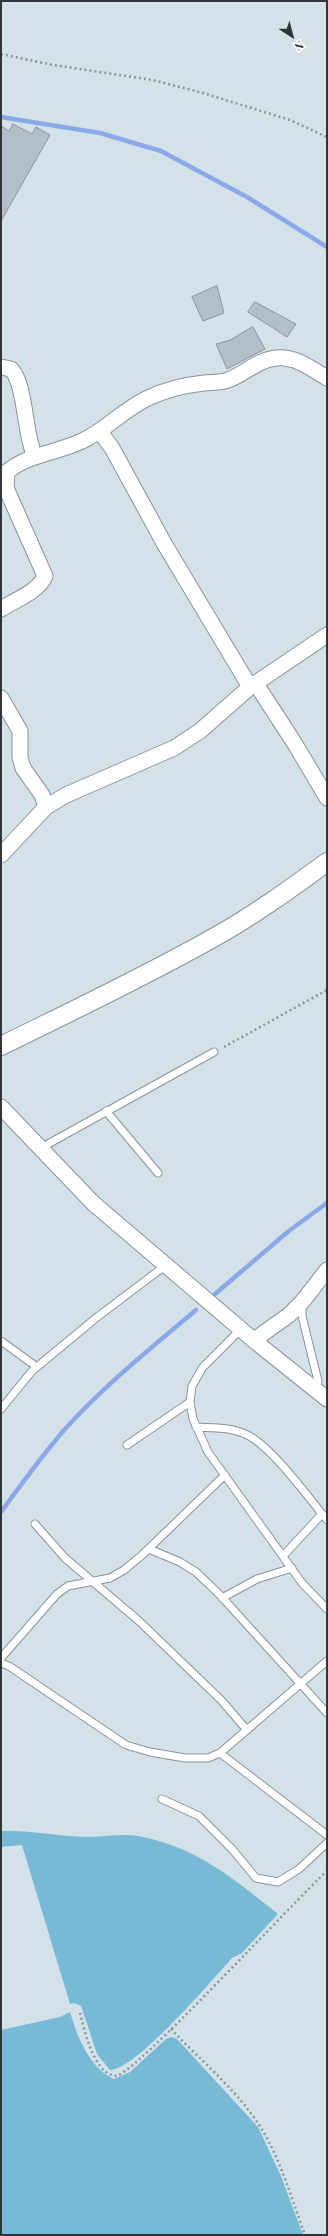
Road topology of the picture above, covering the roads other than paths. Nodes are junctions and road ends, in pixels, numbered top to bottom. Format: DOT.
graph roads {
  1 [pos="1,367"];
  2 [pos="327,378"];
  3 [pos="100,432"];
  4 [pos="35,457"];
  5 [pos="1,609"];
  6 [pos="327,635"];
  7 [pos="253,686"];
  8 [pos="1,698"];
  9 [pos="327,798"];
  10 [pos="46,807"];
  11 [pos="1,855"];
  12 [pos="327,862"];
  13 [pos="1,1046"];
  14 [pos="214,1052"];
  15 [pos="1,1107"];
  16 [pos="106,1111"];
  17 [pos="39,1149"];
  18 [pos="158,1173"];
  19 [pos="166,1265"];
  20 [pos="327,1270"];
  21 [pos="302,1302"];
  22 [pos="241,1329"];
  23 [pos="254,1340"];
  24 [pos="1,1341"];
  25 [pos="37,1367"];
  26 [pos="322,1394"];
  27 [pos="190,1402"];
  28 [pos="1,1409"];
  29 [pos="196,1427"];
  30 [pos="127,1445"];
  31 [pos="225,1475"];
  32 [pos="325,1517"];
  33 [pos="35,1524"];
  34 [pos="149,1549"];
  35 [pos="283,1556"];
  36 [pos="292,1568"];
  37 [pos="92,1581"];
  38 [pos="222,1598"];
  39 [pos="327,1609"];
  40 [pos="1,1658"];
  41 [pos="327,1661"];
  42 [pos="1,1663"];
  43 [pos="300,1684"];
  44 [pos="327,1713"];
  45 [pos="247,1730"];
  46 [pos="220,1753"];
  47 [pos="162,1799"];
  48 [pos="327,1835"];
  49 [pos="327,1843"];
  1 -- 4 [label="street"];
  2 -- 3 [label="street"];
  3 -- 4 [label="street"];
  3 -- 7 [label="street"];
  4 -- 5 [label="street"];
  6 -- 7 [label="street"];
  7 -- 9 [label="street"];
  7 -- 10 [label="street"];
  8 -- 10 [label="street"];
  10 -- 11 [label="street"];
  12 -- 13 [label="street"];
  14 -- 16 [label="lane"];
  15 -- 17 [label="street"];
  16 -- 17 [label="lane"];
  16 -- 18 [label="lane"];
  17 -- 19 [label="street"];
  19 -- 22 [label="street"];
  19 -- 25 [label="lane"];
  20 -- 21 [label="street"];
  21 -- 23 [label="street"];
  21 -- 26 [label="lane"];
  22 -- 23 [label="street"];
  22 -- 27 [label="lane"];
  23 -- 26 [label="street"];
  24 -- 25 [label="lane"];
  25 -- 28 [label="lane"];
  27 -- 29 [label="lane"];
  27 -- 30 [label="lane"];
  29 -- 31 [label="lane"];
  29 -- 32 [label="lane"];
  31 -- 34 [label="lane"];
  31 -- 35 [label="lane"];
  32 -- 35 [label="lane"];
  33 -- 37 [label="lane"];
  34 -- 37 [label="lane"];
  34 -- 38 [label="lane"];
  35 -- 36 [label="lane"];
  36 -- 38 [label="lane"];
  36 -- 39 [label="lane"];
  37 -- 40 [label="lane"];
  37 -- 45 [label="lane"];
  38 -- 43 [label="lane"];
  41 -- 43 [label="lane"];
  42 -- 46 [label="lane"];
  43 -- 44 [label="lane"];
  43 -- 45 [label="lane"];
  45 -- 46 [label="lane"];
  46 -- 48 [label="lane"];
  47 -- 49 [label="lane"];
}
